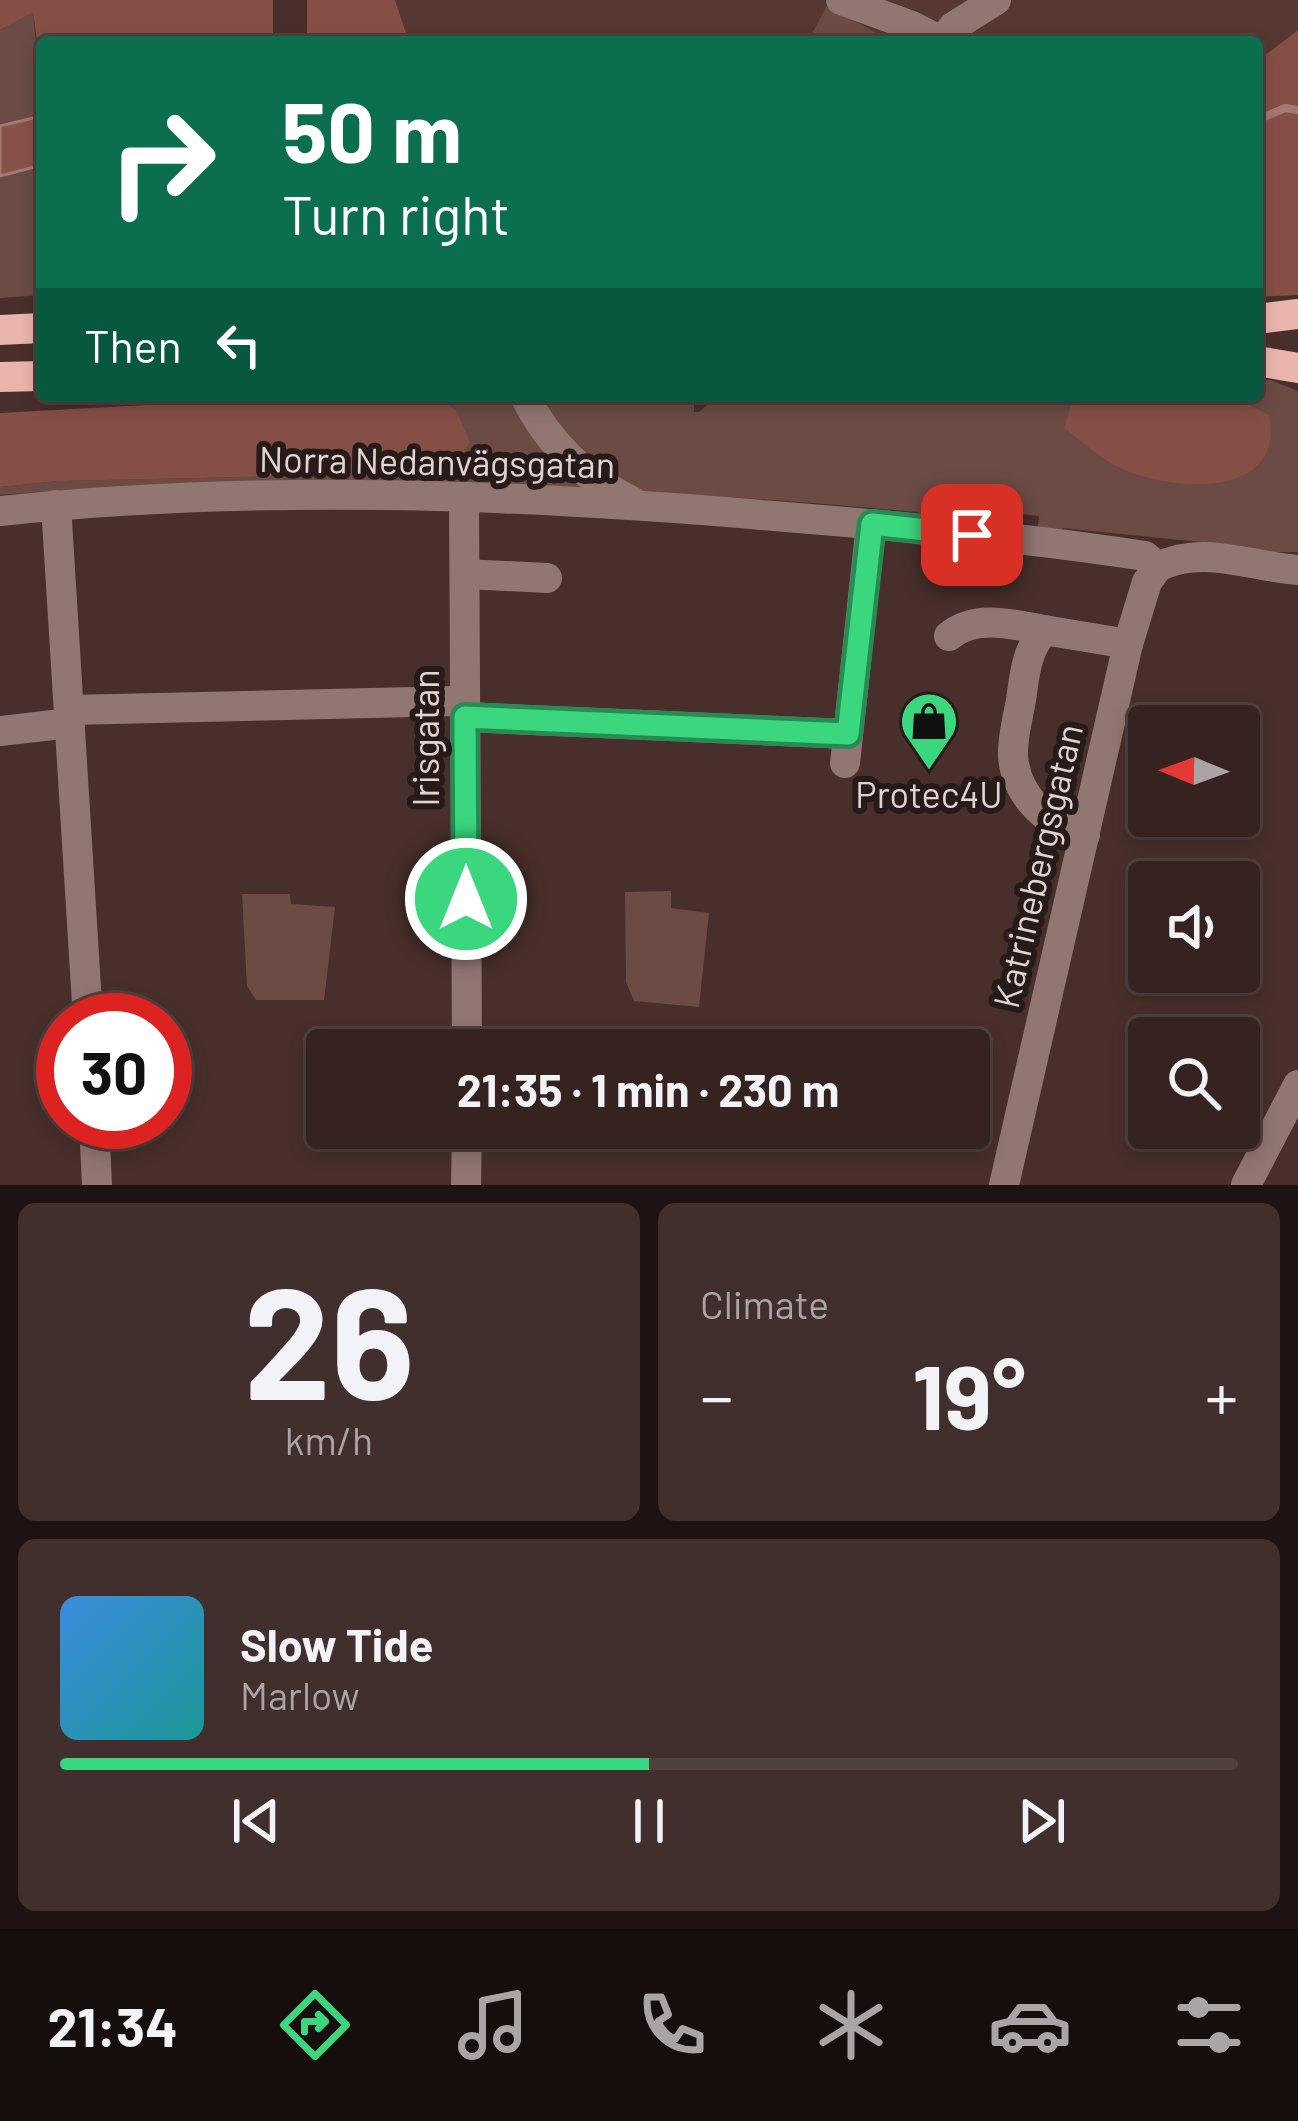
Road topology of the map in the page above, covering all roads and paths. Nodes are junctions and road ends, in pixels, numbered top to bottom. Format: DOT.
graph roads {
  1 [pos="841,0"];
  2 [pos="996,0"];
  3 [pos="930,36"];
  4 [pos="946,36"];
  5 [pos="1298,314"];
  6 [pos="1263,318"];
  7 [pos="36,328"];
  8 [pos="0,330"];
  9 [pos="1263,362"];
  10 [pos="1298,368"];
  11 [pos="36,376"];
  12 [pos="0,377"];
  13 [pos="528,402"];
  14 [pos="464,498"];
  15 [pos="56,505"];
  16 [pos="638,505"];
  17 [pos="0,511"];
  18 [pos="872,524"];
  19 [pos="1158,567"];
  20 [pos="1298,570"];
  21 [pos="465,574"];
  22 [pos="548,578"];
  23 [pos="1044,629"];
  24 [pos="949,636"];
  25 [pos="1128,644"];
  26 [pos="460,709"];
  27 [pos="69,716"];
  28 [pos="0,731"];
  29 [pos="1085,835"];
  30 [pos="86,993"];
  31 [pos="467,1029"];
  32 [pos="1298,1085"];
  33 [pos="96,1149"];
  34 [pos="467,1149"];
  35 [pos="98,1185"];
  36 [pos="466,1185"];
  37 [pos="1004,1185"];
  38 [pos="1246,1185"];
  1 -- 3 [label="street"];
  2 -- 4 [label="street"];
  5 -- 6 [label="main road"];
  7 -- 8 [label="main road"];
  9 -- 10 [label="main road"];
  11 -- 12 [label="main road"];
  13 -- 16 [label="street"];
  14 -- 15 [label="street, Norra Nedanvägsgatan"];
  14 -- 16 [label="street, Norra Nedanvägsgatan"];
  14 -- 21 [label="street, Irisgatan"];
  15 -- 17 [label="street, Norra Nedanvägsgatan"];
  15 -- 27 [label="street"];
  16 -- 18 [label="street, Norra Nedanvägsgatan"];
  18 -- 19 [label="street, Norra Nedanvägsgatan"];
  18 -- 26 [label="street"];
  19 -- 20 [label="street, Norra Nedanvägsgatan"];
  19 -- 25 [label="street, Katrinebergsgatan"];
  21 -- 22 [label="street"];
  21 -- 26 [label="street, Irisgatan"];
  23 -- 24 [label="street"];
  23 -- 25 [label="street"];
  23 -- 29 [label="street"];
  25 -- 29 [label="street, Katrinebergsgatan"];
  26 -- 27 [label="street"];
  26 -- 31 [label="street, Irisgatan"];
  27 -- 28 [label="street"];
  27 -- 30 [label="street"];
  29 -- 37 [label="street, Katrinebergsgatan"];
  32 -- 38 [label="street"];
  33 -- 35 [label="street"];
  34 -- 36 [label="street"];
}
